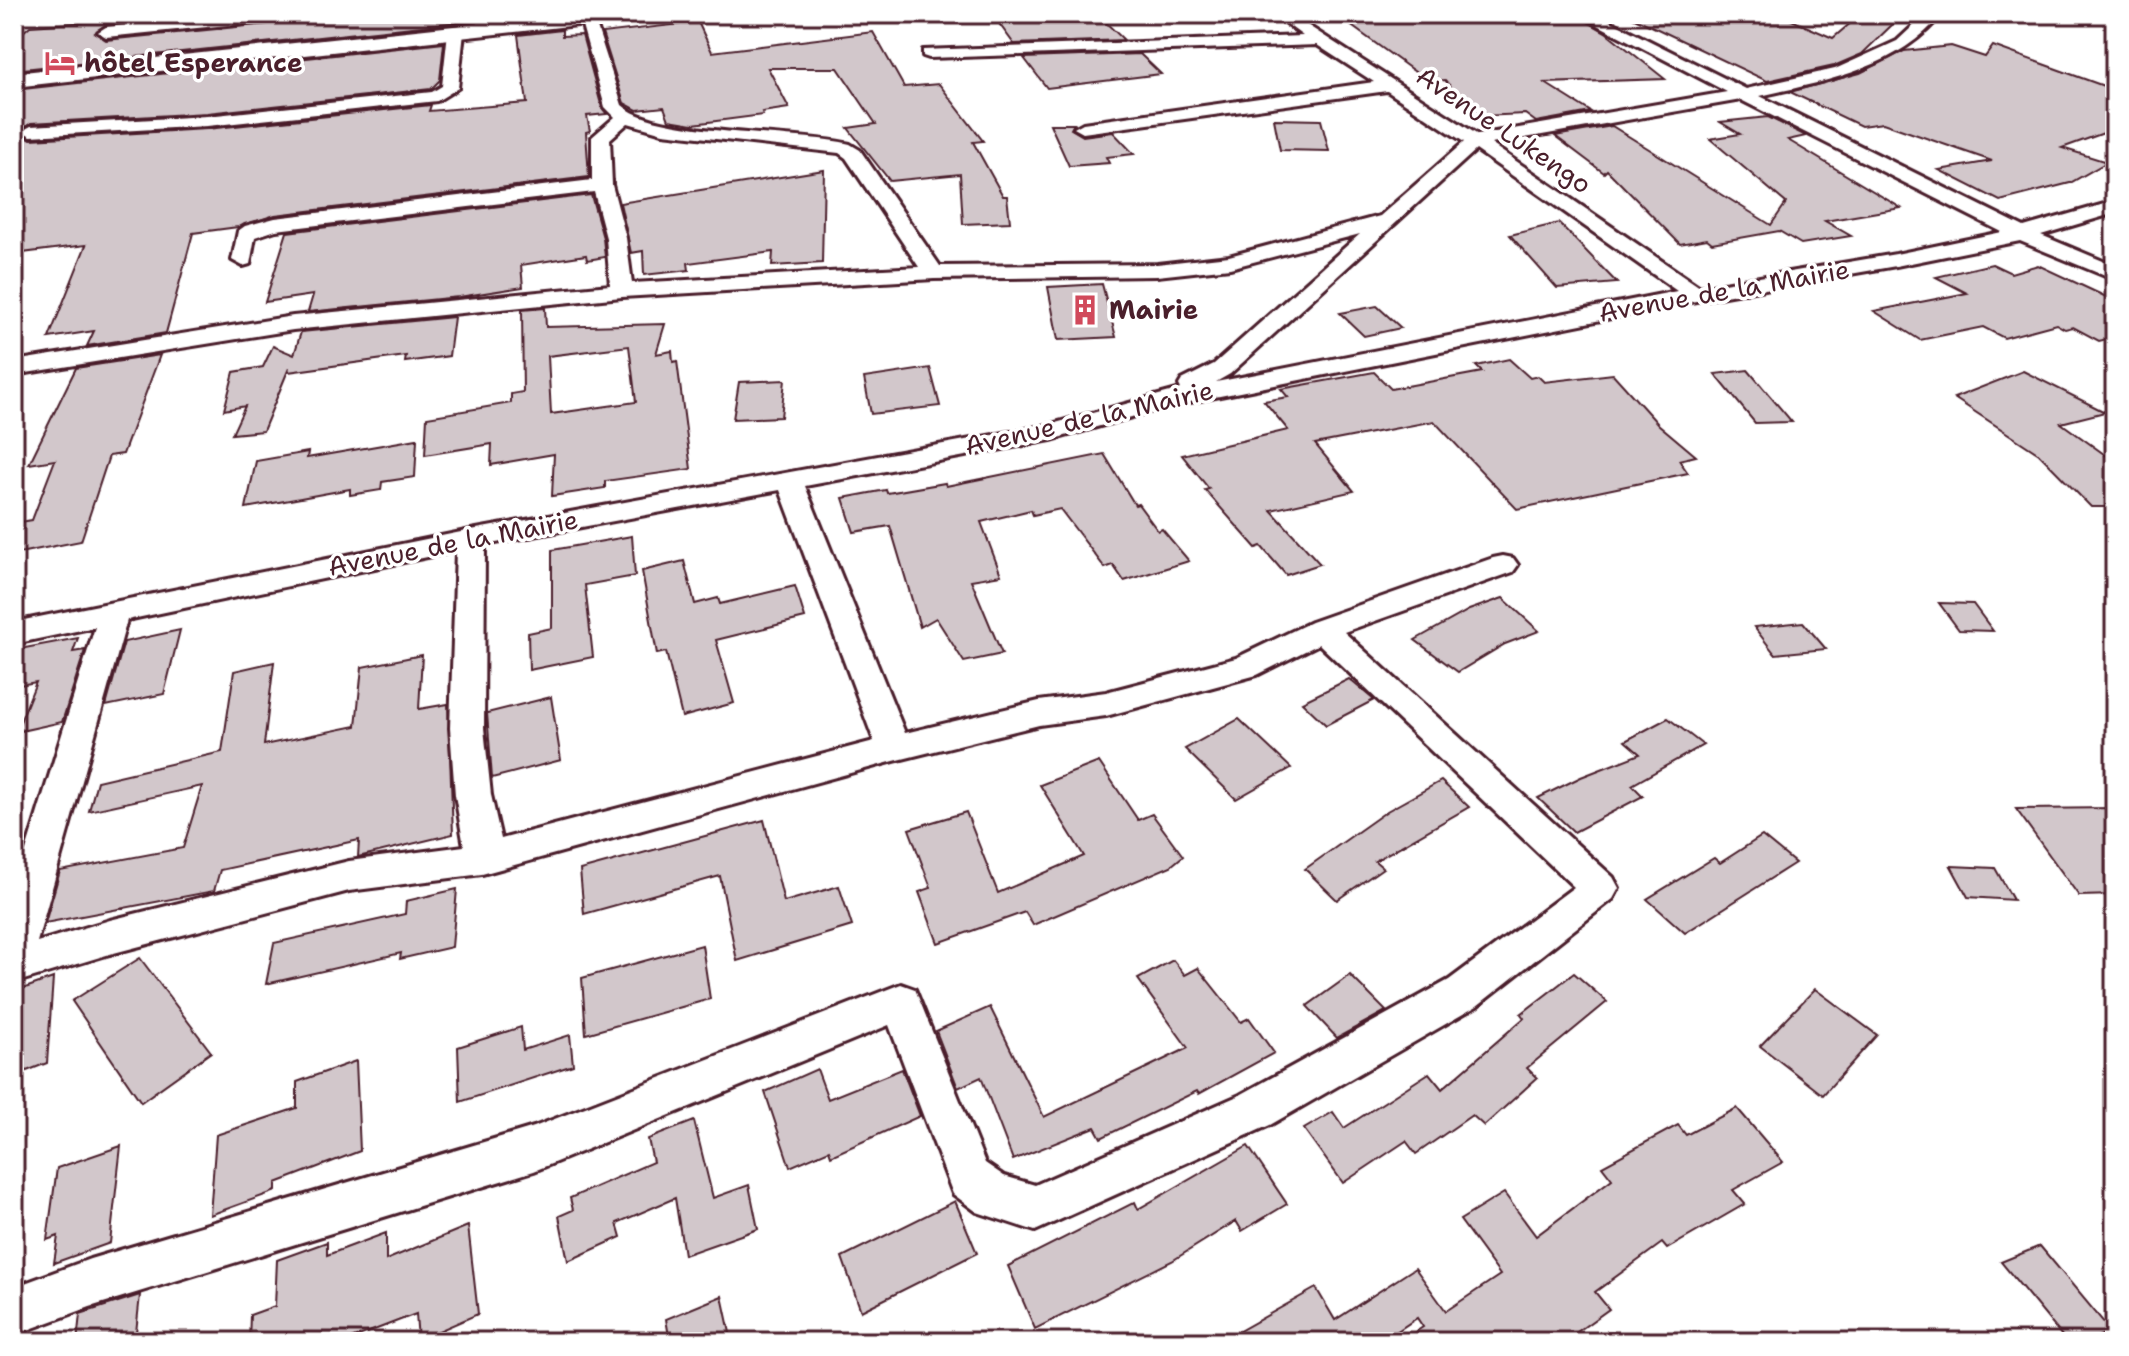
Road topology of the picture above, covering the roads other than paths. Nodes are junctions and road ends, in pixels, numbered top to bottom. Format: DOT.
graph roads {
  1 [pos="299,14"];
  2 [pos="623,14"];
  3 [pos="1280,14"];
  4 [pos="1584,14"];
  5 [pos="1935,14"];
  6 [pos="209,18"];
  7 [pos="587,18"];
  8 [pos="483,21"];
  9 [pos="106,32"];
  10 [pos="456,32"];
  11 [pos="1318,40"];
  12 [pos="929,53"];
  13 [pos="14,80"];
  14 [pos="1392,85"];
  15 [pos="1745,94"];
  16 [pos="625,117"];
  17 [pos="1083,128"];
  18 [pos="31,131"];
  19 [pos="1475,141"];
  20 [pos="602,185"];
  21 [pos="2115,207"];
  22 [pos="1388,220"];
  23 [pos="2022,234"];
  24 [pos="243,260"];
  25 [pos="934,273"];
  26 [pos="2115,274"];
  27 [pos="622,290"];
  28 [pos="1696,294"];
  29 [pos="14,368"];
  30 [pos="1166,399"];
  31 [pos="789,478"];
  32 [pos="471,539"];
  33 [pos="1503,565"];
  34 [pos="114,613"];
  35 [pos="1322,629"];
  36 [pos="14,633"];
  37 [pos="894,748"];
  38 [pos="482,859"];
  39 [pos="14,954"];
  40 [pos="14,966"];
  41 [pos="14,1311"];
  1 -- 6 [label="street"];
  2 -- 7 [label="street"];
  3 -- 11 [label="street, Avenue Lukengo"];
  4 -- 15 [label="street"];
  5 -- 15 [label="street"];
  6 -- 9 [label="street"];
  7 -- 8 [label="street"];
  7 -- 16 [label="street"];
  8 -- 10 [label="street"];
  10 -- 13 [label="street"];
  10 -- 18 [label="street"];
  11 -- 12 [label="street"];
  11 -- 14 [label="street, Avenue Lukengo"];
  14 -- 17 [label="street"];
  14 -- 19 [label="street, Avenue Lukengo"];
  15 -- 19 [label="street"];
  15 -- 23 [label="street"];
  16 -- 20 [label="street"];
  16 -- 25 [label="street"];
  19 -- 22 [label="street"];
  19 -- 28 [label="street, Avenue Lukengo"];
  20 -- 24 [label="street"];
  20 -- 27 [label="street"];
  21 -- 23 [label="street, Avenue de la Mairie"];
  22 -- 25 [label="street"];
  22 -- 30 [label="street"];
  23 -- 26 [label="street"];
  23 -- 28 [label="street, Avenue de la Mairie"];
  25 -- 27 [label="street"];
  27 -- 29 [label="street"];
  28 -- 30 [label="street, Avenue de la Mairie"];
  30 -- 31 [label="street, Avenue de la Mairie"];
  31 -- 32 [label="street, Avenue de la Mairie"];
  31 -- 37 [label="street"];
  32 -- 34 [label="street, Avenue de la Mairie"];
  32 -- 38 [label="street"];
  33 -- 35 [label="street"];
  34 -- 36 [label="street, Avenue de la Mairie"];
  34 -- 39 [label="street"];
  35 -- 37 [label="street"];
  35 -- 41 [label="street"];
  37 -- 38 [label="street"];
  38 -- 40 [label="street"];
}
